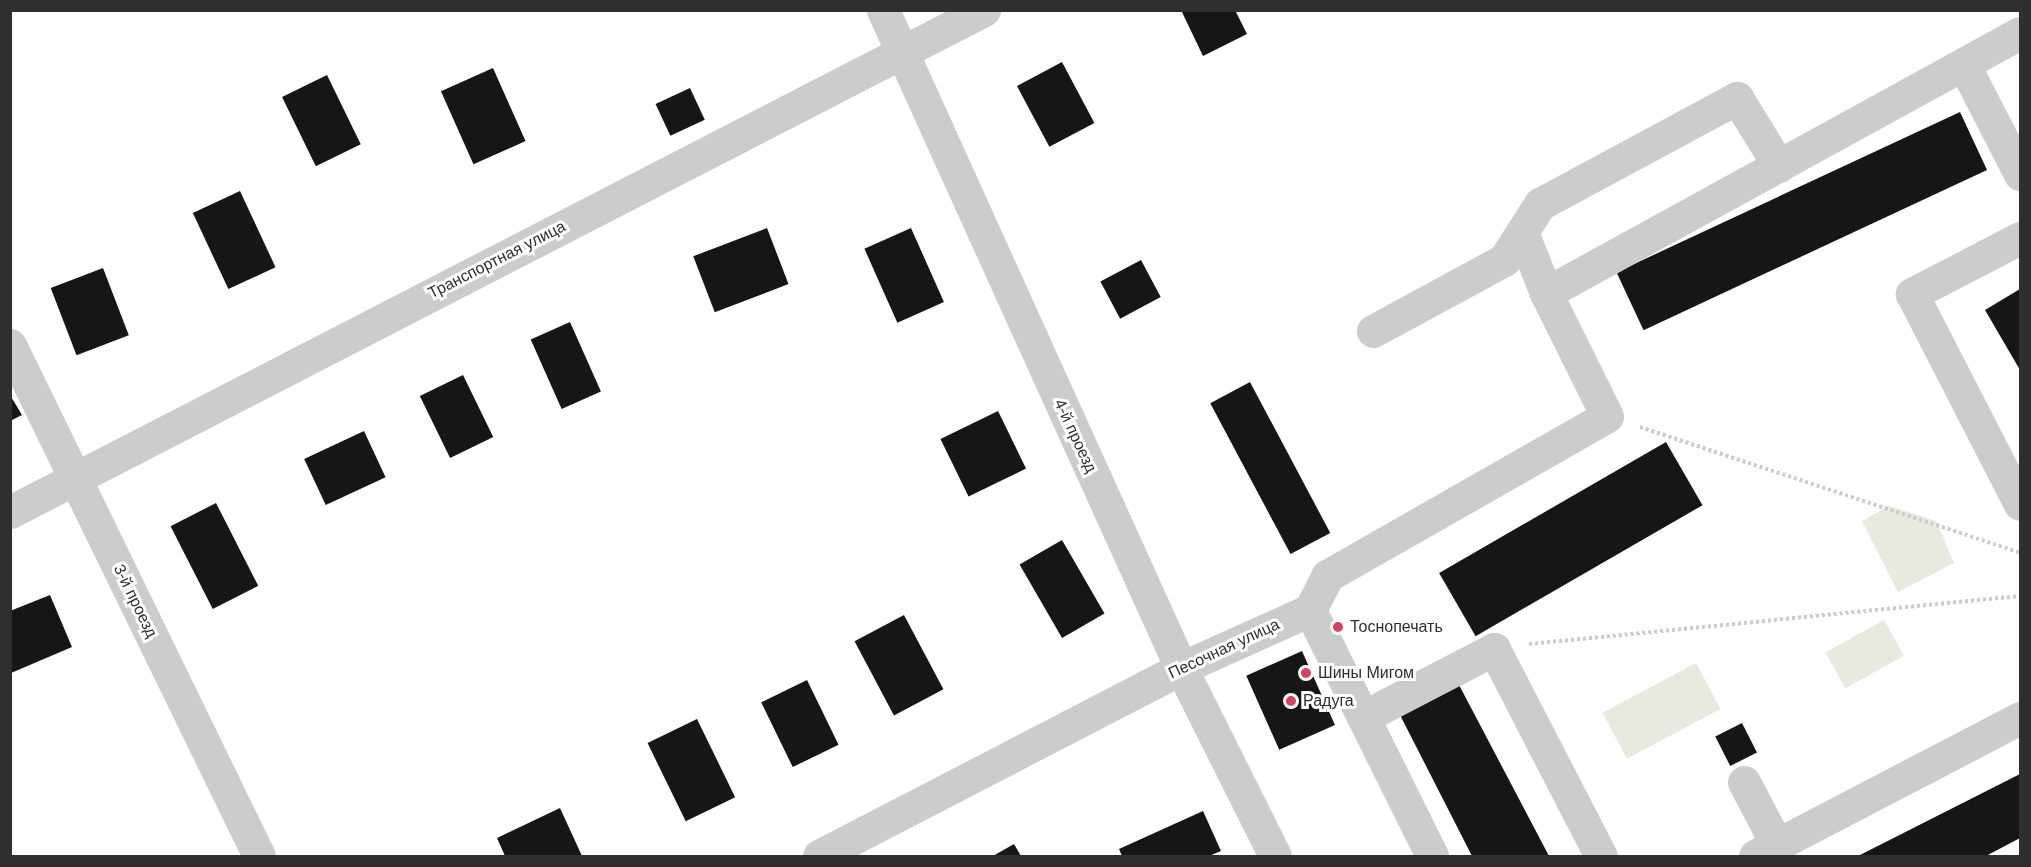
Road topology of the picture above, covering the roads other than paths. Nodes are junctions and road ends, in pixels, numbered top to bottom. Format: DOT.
graph roads {
  1 [pos="883,10"];
  2 [pos="984,10"];
  3 [pos="2020,33"];
  4 [pos="900,53"];
  5 [pos="1964,65"];
  6 [pos="1779,166"];
  7 [pos="2020,174"];
  8 [pos="1522,232"];
  9 [pos="2020,238"];
  10 [pos="1546,293"];
  11 [pos="1373,331"];
  12 [pos="10,345"];
  13 [pos="76,477"];
  14 [pos="2020,504"];
  15 [pos="10,512"];
  16 [pos="1310,610"];
  17 [pos="1181,668"];
  18 [pos="1363,717"];
  19 [pos="2020,718"];
  20 [pos="1744,782"];
  21 [pos="1766,851"];
  22 [pos="259,856"];
  23 [pos="819,856"];
  24 [pos="1275,856"];
  25 [pos="1432,856"];
  26 [pos="1601,856"];
  1 -- 4 [label="street, 4-й проезд"];
  2 -- 4 [label="street, Транспортная улица"];
  3 -- 5 [label="street"];
  4 -- 13 [label="street, Транспортная улица"];
  4 -- 17 [label="street, 4-й проезд"];
  5 -- 6 [label="street"];
  5 -- 7 [label="street"];
  6 -- 8 [label="street"];
  6 -- 10 [label="street"];
  8 -- 10 [label="street"];
  8 -- 11 [label="street"];
  9 -- 14 [label="street"];
  10 -- 16 [label="street"];
  12 -- 13 [label="street, 3-й проезд"];
  13 -- 15 [label="street, Транспортная улица"];
  13 -- 22 [label="street, 3-й проезд"];
  16 -- 17 [label="street, Песочная улица"];
  16 -- 18 [label="street"];
  17 -- 23 [label="street, Песочная улица"];
  17 -- 24 [label="street, 4-й проезд"];
  18 -- 25 [label="street"];
  18 -- 26 [label="street"];
  19 -- 21 [label="street"];
  20 -- 21 [label="street"];
}
